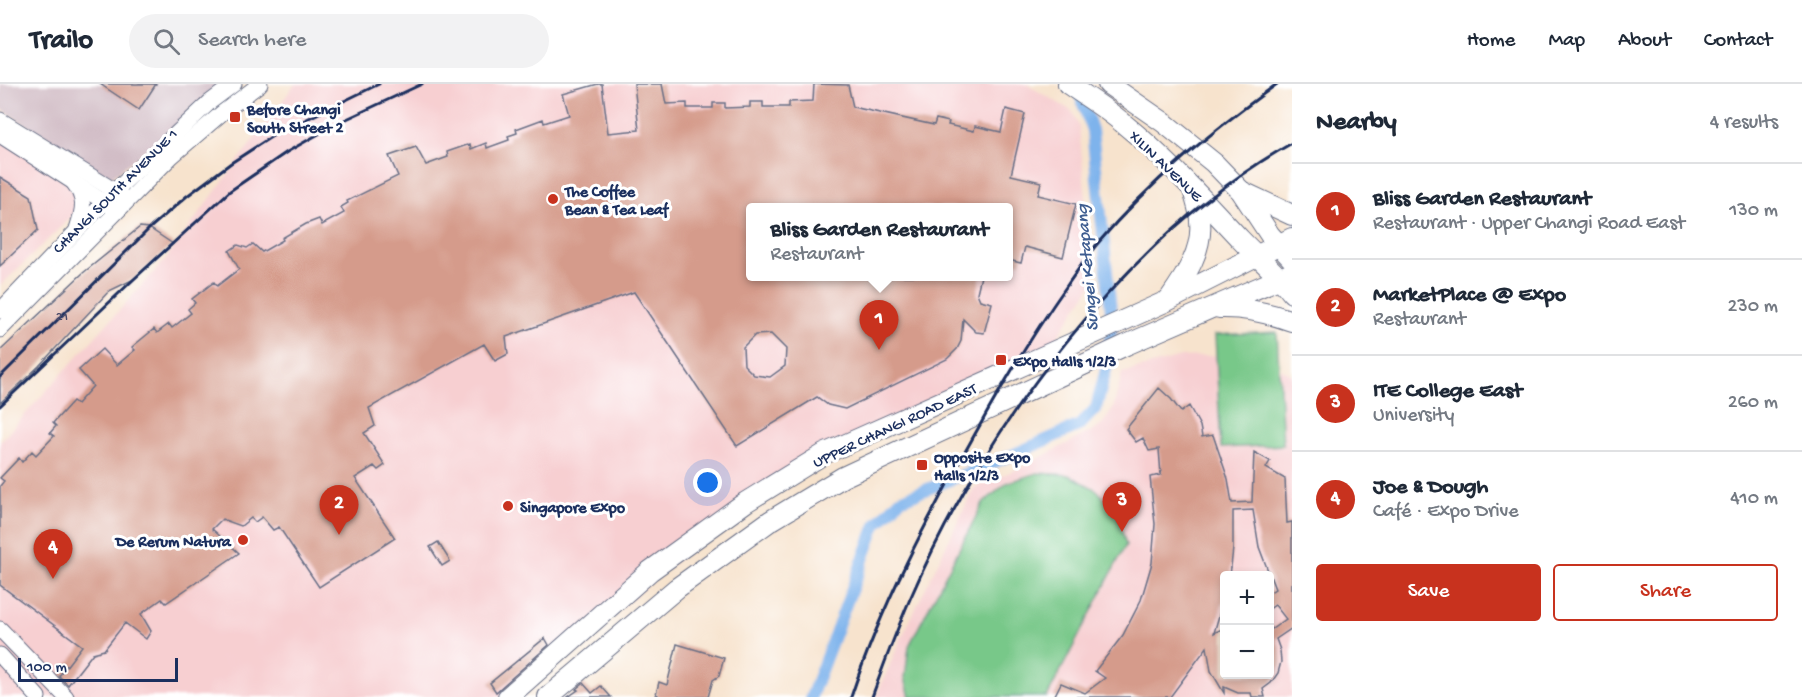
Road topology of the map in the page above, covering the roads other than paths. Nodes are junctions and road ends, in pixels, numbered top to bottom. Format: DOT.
graph roads {
  1 [pos="234,84"];
  2 [pos="260,84"];
  3 [pos="1068,84"];
  4 [pos="1108,84"];
  5 [pos="0,120"];
  6 [pos="0,135"];
  7 [pos="71,179"];
  8 [pos="1192,186"];
  9 [pos="1241,190"];
  10 [pos="116,201"];
  11 [pos="1292,215"];
  12 [pos="76,232"];
  13 [pos="1285,241"];
  14 [pos="1257,256"];
  15 [pos="1292,259"];
  16 [pos="1288,281"];
  17 [pos="1167,301"];
  18 [pos="1211,309"];
  19 [pos="0,311"];
  20 [pos="1292,321"];
  21 [pos="0,330"];
  22 [pos="0,629"];
  23 [pos="0,655"];
  24 [pos="38,697"];
  25 [pos="66,697"];
  26 [pos="508,697"];
  27 [pos="548,697"];
  1 -- 10 [label="street, CHANGI SOUTH AVENUE 1"];
  2 -- 10 [label="street, CHANGI SOUTH AVENUE 1"];
  3 -- 8 [label="main road, XILIN AVENUE"];
  4 -- 9 [label="main road, XILIN AVENUE"];
  5 -- 10 [label="street"];
  6 -- 7 [label="street"];
  7 -- 10 [label="street"];
  7 -- 12 [label="street"];
  8 -- 14 [label="main road, XILIN AVENUE"];
  8 -- 17 [label="main road"];
  9 -- 11 [label="main road"];
  9 -- 13 [label="main road, XILIN AVENUE"];
  10 -- 12 [label="street, CHANGI SOUTH AVENUE 1"];
  10 -- 21 [label="street, CHANGI SOUTH AVENUE 1"];
  12 -- 19 [label="street, CHANGI SOUTH AVENUE 1"];
  13 -- 14 [label="main road, UPPER CHANGI ROAD EAST"];
  13 -- 15 [label="main road, XILIN AVENUE"];
  14 -- 16 [label="main road, XILIN AVENUE"];
  14 -- 17 [label="main road, UPPER CHANGI ROAD EAST"];
  16 -- 18 [label="main road, UPPER CHANGI ROAD EAST"];
  17 -- 26 [label="main road, UPPER CHANGI ROAD EAST"];
  18 -- 20 [label="main road"];
  18 -- 27 [label="main road, UPPER CHANGI ROAD EAST"];
  22 -- 25 [label="street"];
  23 -- 24 [label="street"];
}
